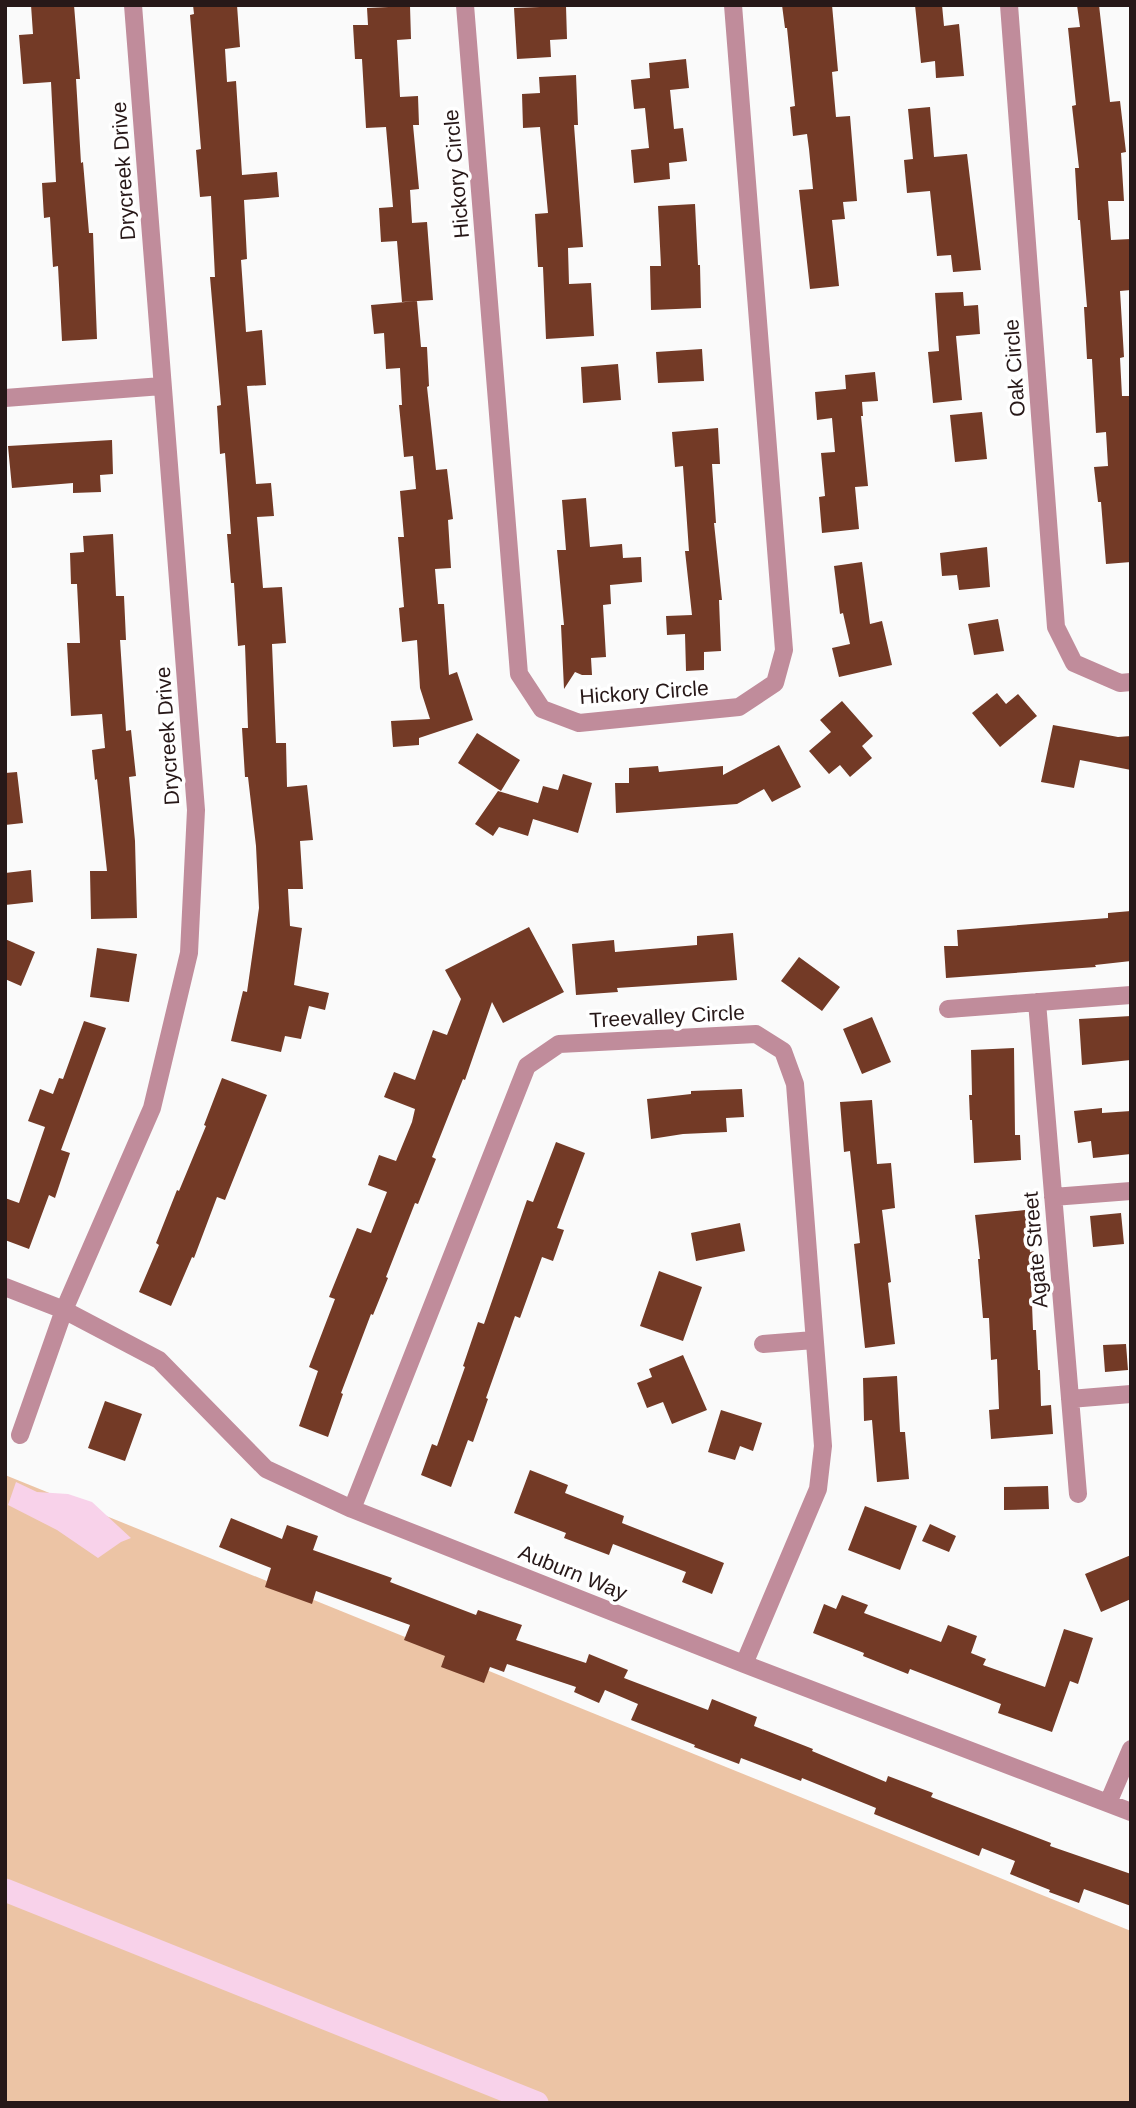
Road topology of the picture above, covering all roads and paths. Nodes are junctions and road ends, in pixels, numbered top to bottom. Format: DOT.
graph roads {
  1 [pos="133,5"];
  2 [pos="465,5"];
  3 [pos="733,5"];
  4 [pos="1009,5"];
  5 [pos="162,386"];
  6 [pos="5,398"];
  7 [pos="1131,682"];
  8 [pos="1131,995"];
  9 [pos="1037,1002"];
  10 [pos="948,1009"];
  11 [pos="1131,1191"];
  12 [pos="1054,1197"];
  13 [pos="5,1287"];
  14 [pos="64,1310"];
  15 [pos="814,1340"];
  16 [pos="763,1344"];
  17 [pos="1131,1394"];
  18 [pos="1070,1399"];
  19 [pos="20,1435"];
  20 [pos="1078,1494"];
  21 [pos="352,1509"];
  22 [pos="744,1664"];
  23 [pos="1131,1749"];
  24 [pos="1108,1803"];
  25 [pos="1131,1812"];
  1 -- 5 [label="street, Drycreek Drive"];
  2 -- 3 [label="street, Hickory Circle"];
  4 -- 7 [label="street, Oak Circle"];
  5 -- 6 [label="street"];
  5 -- 14 [label="street, Drycreek Drive"];
  8 -- 9 [label="street"];
  9 -- 10 [label="street"];
  9 -- 12 [label="street, Agate Street"];
  11 -- 12 [label="street"];
  12 -- 18 [label="street, Agate Street"];
  13 -- 14 [label="street, Auburn Way"];
  14 -- 19 [label="street, Drycreek Drive"];
  14 -- 21 [label="street, Auburn Way"];
  15 -- 16 [label="street"];
  15 -- 21 [label="street, Treevalley Circle"];
  15 -- 22 [label="street, Treevalley Circle"];
  17 -- 18 [label="street"];
  18 -- 20 [label="street, Agate Street"];
  21 -- 22 [label="street, Auburn Way"];
  22 -- 24 [label="street, Auburn Way"];
  23 -- 24 [label="street"];
  24 -- 25 [label="street, Auburn Way"];
}
